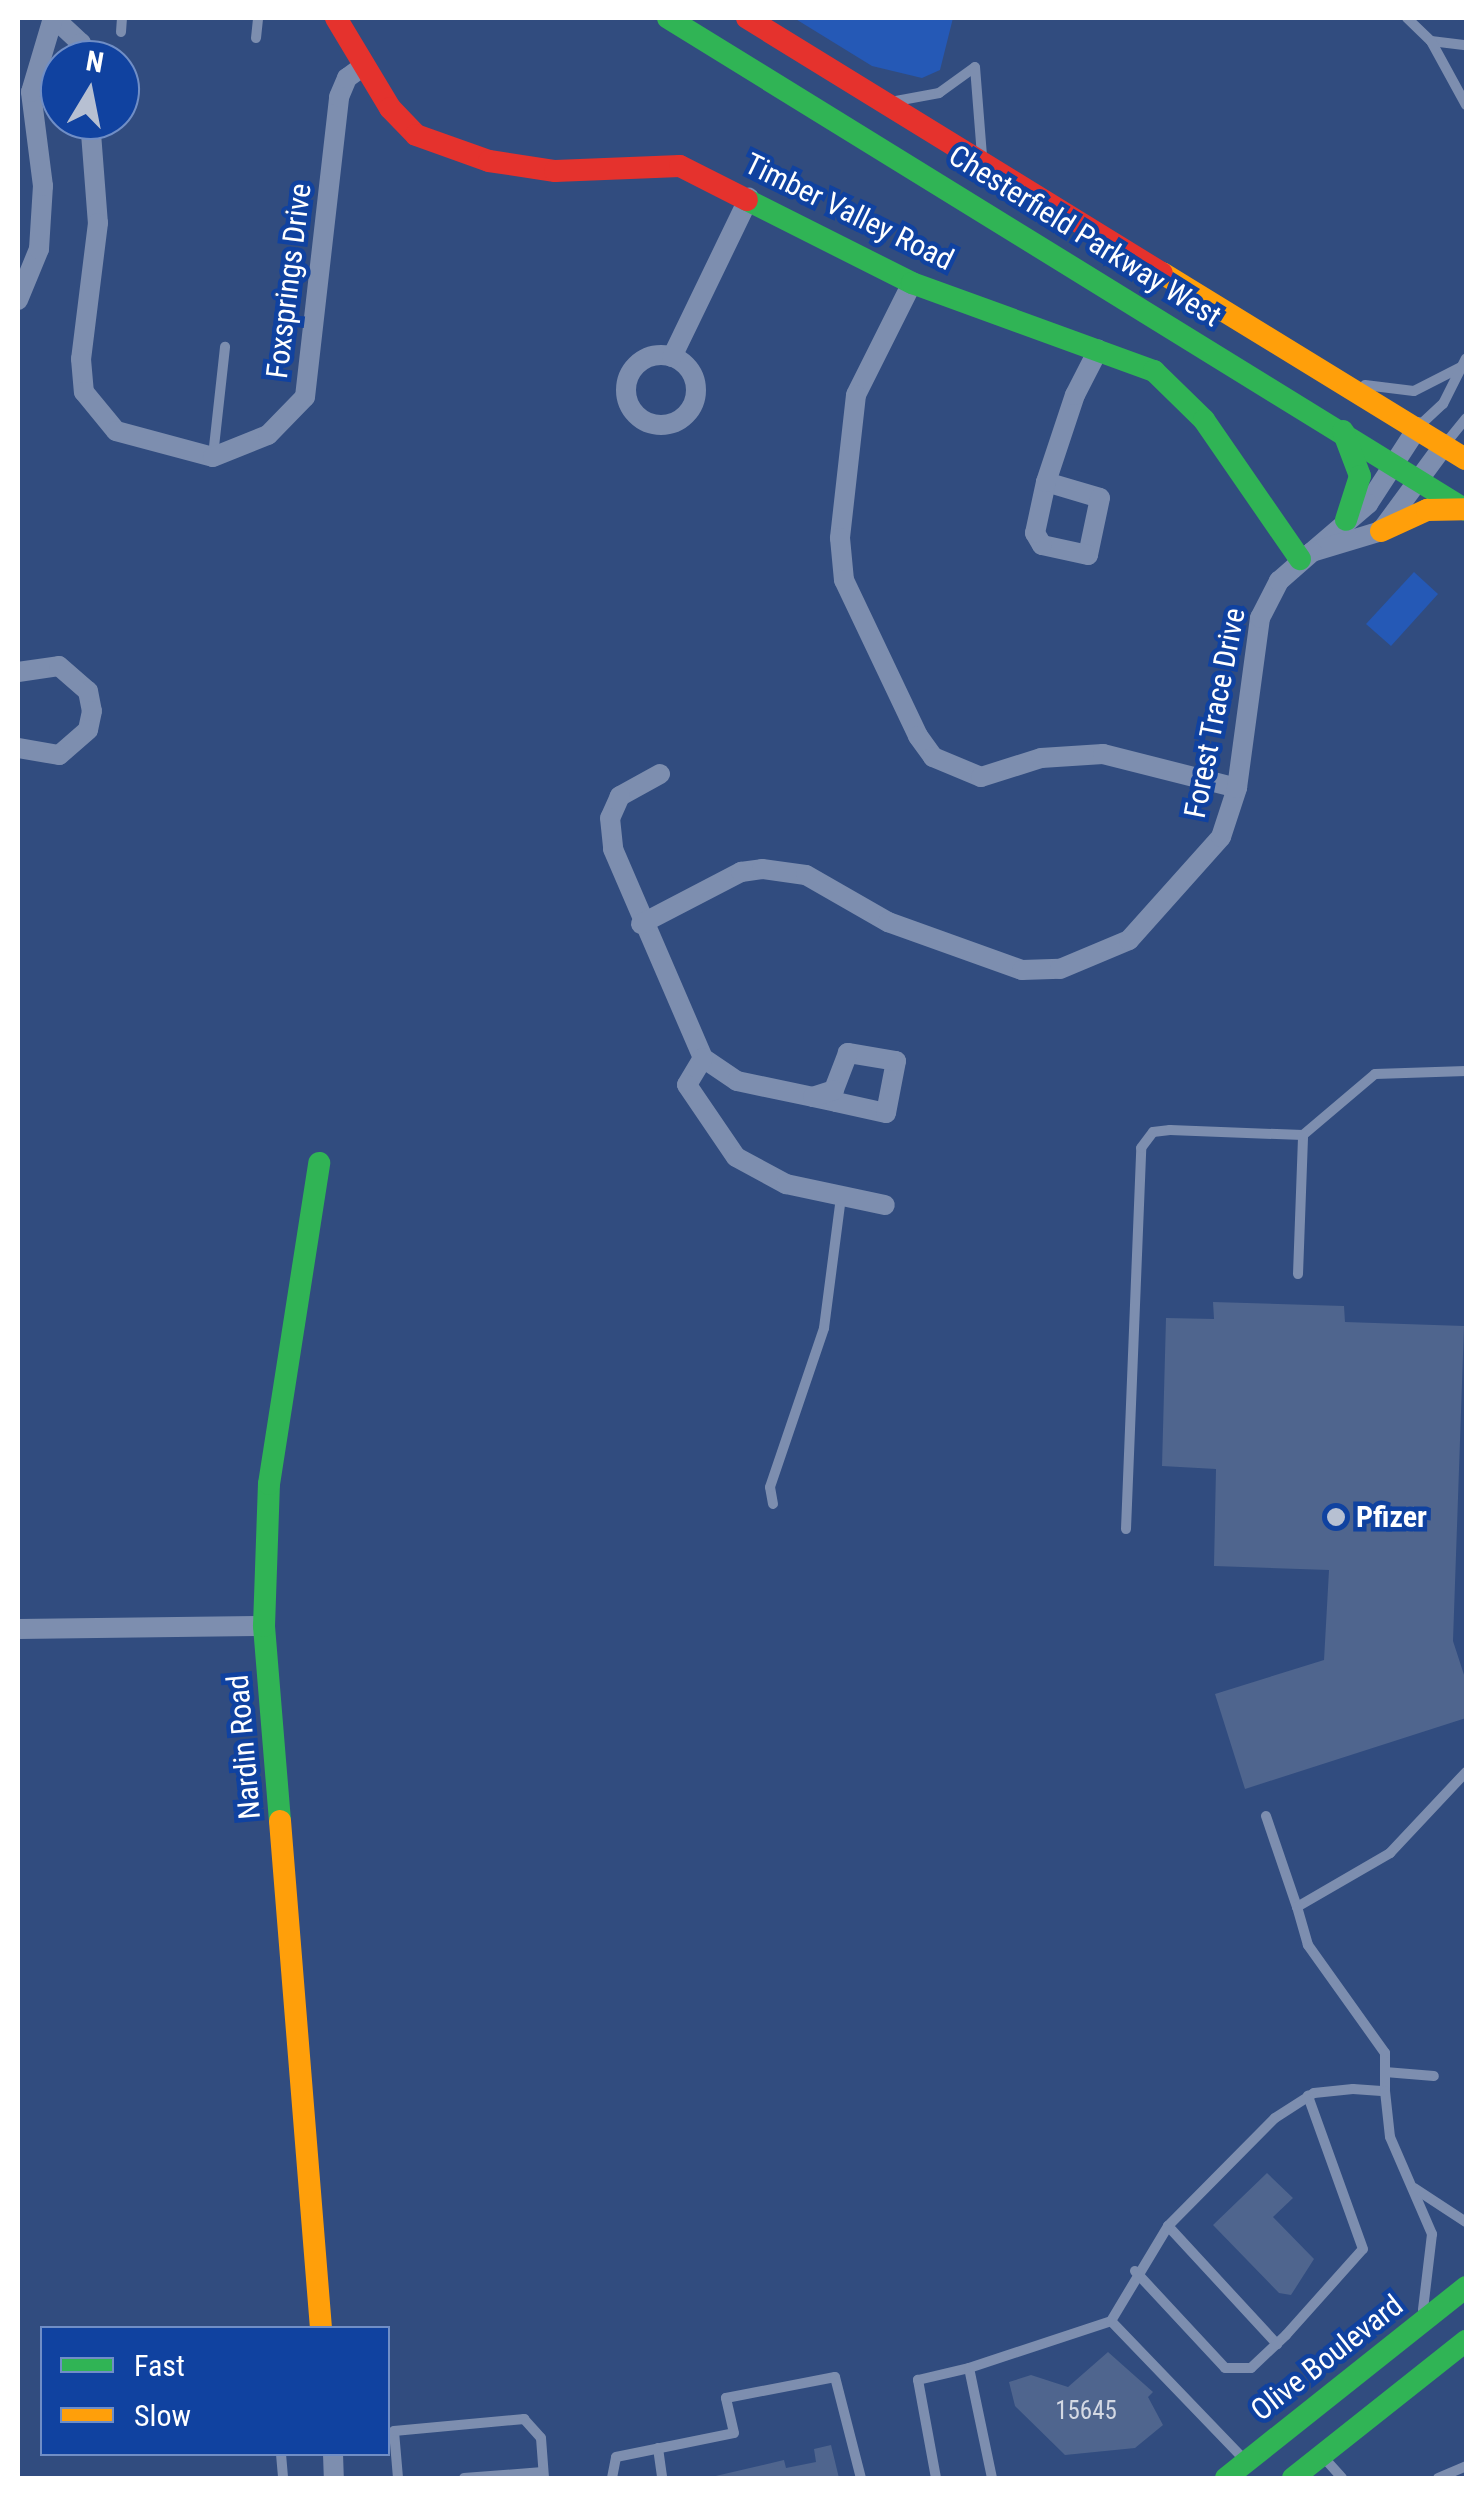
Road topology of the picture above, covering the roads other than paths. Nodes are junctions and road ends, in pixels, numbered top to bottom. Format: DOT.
graph roads {
  1 [pos="53,18"];
  2 [pos="122,18"];
  3 [pos="258,18"];
  4 [pos="336,18"];
  5 [pos="668,18"];
  6 [pos="747,18"];
  7 [pos="1406,19"];
  8 [pos="121,32"];
  9 [pos="256,38"];
  10 [pos="78,40"];
  11 [pos="1431,41"];
  12 [pos="1466,45"];
  13 [pos="365,65"];
  14 [pos="887,102"];
  15 [pos="1466,105"];
  16 [pos="92,140"];
  17 [pos="983,162"];
  18 [pos="748,198"];
  19 [pos="912,283"];
  20 [pos="18,300"];
  21 [pos="225,347"];
  22 [pos="1098,350"];
  23 [pos="672,356"];
  24 [pos="1465,362"];
  25 [pos="1345,382"];
  26 [pos="1466,418"];
  27 [pos="1418,427"];
  28 [pos="1342,430"];
  29 [pos="1445,444"];
  30 [pos="213,457"];
  31 [pos="1466,459"];
  32 [pos="1395,461"];
  33 [pos="1420,476"];
  34 [pos="1046,482"];
  35 [pos="1466,510"];
  36 [pos="1346,520"];
  37 [pos="1380,531"];
  38 [pos="1306,555"];
  39 [pos="18,672"];
  40 [pos="18,748"];
  41 [pos="660,774"];
  42 [pos="1237,788"];
  43 [pos="641,924"];
  44 [pos="703,1058"];
  45 [pos="1466,1070"];
  46 [pos="812,1097"];
  47 [pos="1303,1135"];
  48 [pos="318,1163"];
  49 [pos="841,1196"];
  50 [pos="885,1205"];
  51 [pos="1298,1274"];
  52 [pos="773,1504"];
  53 [pos="1126,1529"];
  54 [pos="264,1626"];
  55 [pos="18,1630"];
  56 [pos="1466,1772"];
  57 [pos="1266,1816"];
  58 [pos="1297,1907"];
  59 [pos="1385,2072"];
  60 [pos="1434,2076"];
  61 [pos="1385,2091"];
  62 [pos="1308,2096"];
  63 [pos="1414,2188"];
  64 [pos="1466,2222"];
  65 [pos="1168,2226"];
  66 [pos="1135,2271"];
  67 [pos="1466,2287"];
  68 [pos="1111,2321"];
  69 [pos="1421,2322"];
  70 [pos="321,2326"];
  71 [pos="1466,2341"];
  72 [pos="1277,2344"];
  73 [pos="969,2368"];
  74 [pos="658,2448"];
  75 [pos="1322,2455"];
  76 [pos="1247,2461"];
  77 [pos="1466,2466"];
  78 [pos="544,2475"];
  79 [pos="398,2478"];
  80 [pos="464,2478"];
  81 [pos="612,2478"];
  82 [pos="662,2478"];
  83 [pos="861,2478"];
  84 [pos="936,2478"];
  85 [pos="992,2478"];
  86 [pos="1226,2478"];
  87 [pos="1293,2478"];
  88 [pos="1342,2478"];
  89 [pos="1438,2478"];
  1 -- 10 [label="street"];
  1 -- 20 [label="street"];
  2 -- 8 [label="lane"];
  3 -- 9 [label="lane"];
  4 -- 13 [label="street, Timber Valley Road"];
  5 -- 28 [label="street, Chesterfield Parkway West"];
  6 -- 14 [label="street, Chesterfield Parkway West"];
  7 -- 11 [label="lane"];
  11 -- 12 [label="lane"];
  11 -- 15 [label="lane"];
  13 -- 18 [label="street, Timber Valley Road"];
  13 -- 30 [label="street, Foxsprings Drive"];
  14 -- 17 [label="street, Chesterfield Parkway West"];
  14 -- 17 [label="lane"];
  16 -- 30 [label="street"];
  17 -- 25 [label="street, Chesterfield Parkway West"];
  18 -- 19 [label="street, Timber Valley Road"];
  18 -- 23 [label="street"];
  19 -- 22 [label="street, Timber Valley Road"];
  19 -- 42 [label="street"];
  21 -- 30 [label="lane"];
  22 -- 34 [label="street"];
  22 -- 38 [label="street, Timber Valley Road"];
  24 -- 25 [label="lane"];
  24 -- 27 [label="lane"];
  25 -- 27 [label="street, Chesterfield Parkway West"];
  26 -- 29 [label="lane"];
  27 -- 29 [label="street, Chesterfield Parkway West"];
  27 -- 32 [label="street, Forest Trace Drive"];
  28 -- 32 [label="street, Chesterfield Parkway West"];
  28 -- 36 [label="street"];
  29 -- 31 [label="street, Chesterfield Parkway West"];
  29 -- 33 [label="street"];
  32 -- 33 [label="street, Chesterfield Parkway West"];
  32 -- 36 [label="street, Forest Trace Drive"];
  33 -- 35 [label="street, Chesterfield Parkway West"];
  33 -- 37 [label="street"];
  35 -- 37 [label="street"];
  36 -- 38 [label="street, Forest Trace Drive"];
  37 -- 38 [label="street"];
  38 -- 42 [label="street, Forest Trace Drive"];
  39 -- 40 [label="street"];
  41 -- 43 [label="street"];
  42 -- 43 [label="street, Forest Trace Drive"];
  43 -- 44 [label="street"];
  44 -- 46 [label="street"];
  44 -- 49 [label="street"];
  45 -- 47 [label="lane"];
  47 -- 51 [label="lane"];
  47 -- 53 [label="lane"];
  48 -- 54 [label="street, Nardin Road"];
  49 -- 50 [label="street"];
  49 -- 52 [label="lane"];
  54 -- 55 [label="street"];
  54 -- 70 [label="street, Nardin Road"];
  56 -- 58 [label="lane"];
  57 -- 58 [label="lane"];
  58 -- 59 [label="lane"];
  59 -- 60 [label="lane"];
  59 -- 61 [label="lane"];
  61 -- 62 [label="lane"];
  61 -- 63 [label="lane"];
  62 -- 65 [label="lane"];
  62 -- 72 [label="lane"];
  63 -- 64 [label="lane"];
  63 -- 69 [label="lane"];
  65 -- 66 [label="lane"];
  65 -- 72 [label="lane"];
  66 -- 68 [label="lane"];
  66 -- 72 [label="lane"];
  67 -- 69 [label="street, Olive Boulevard"];
  68 -- 73 [label="lane"];
  68 -- 76 [label="lane"];
  69 -- 76 [label="street, Olive Boulevard"];
  71 -- 75 [label="street"];
  73 -- 84 [label="lane"];
  73 -- 85 [label="lane"];
  74 -- 81 [label="lane"];
  74 -- 82 [label="lane"];
  74 -- 83 [label="lane"];
  75 -- 87 [label="street"];
  75 -- 88 [label="lane"];
  76 -- 86 [label="street, Olive Boulevard"];
  77 -- 89 [label="lane"];
  78 -- 79 [label="lane"];
  78 -- 80 [label="lane"];
}
